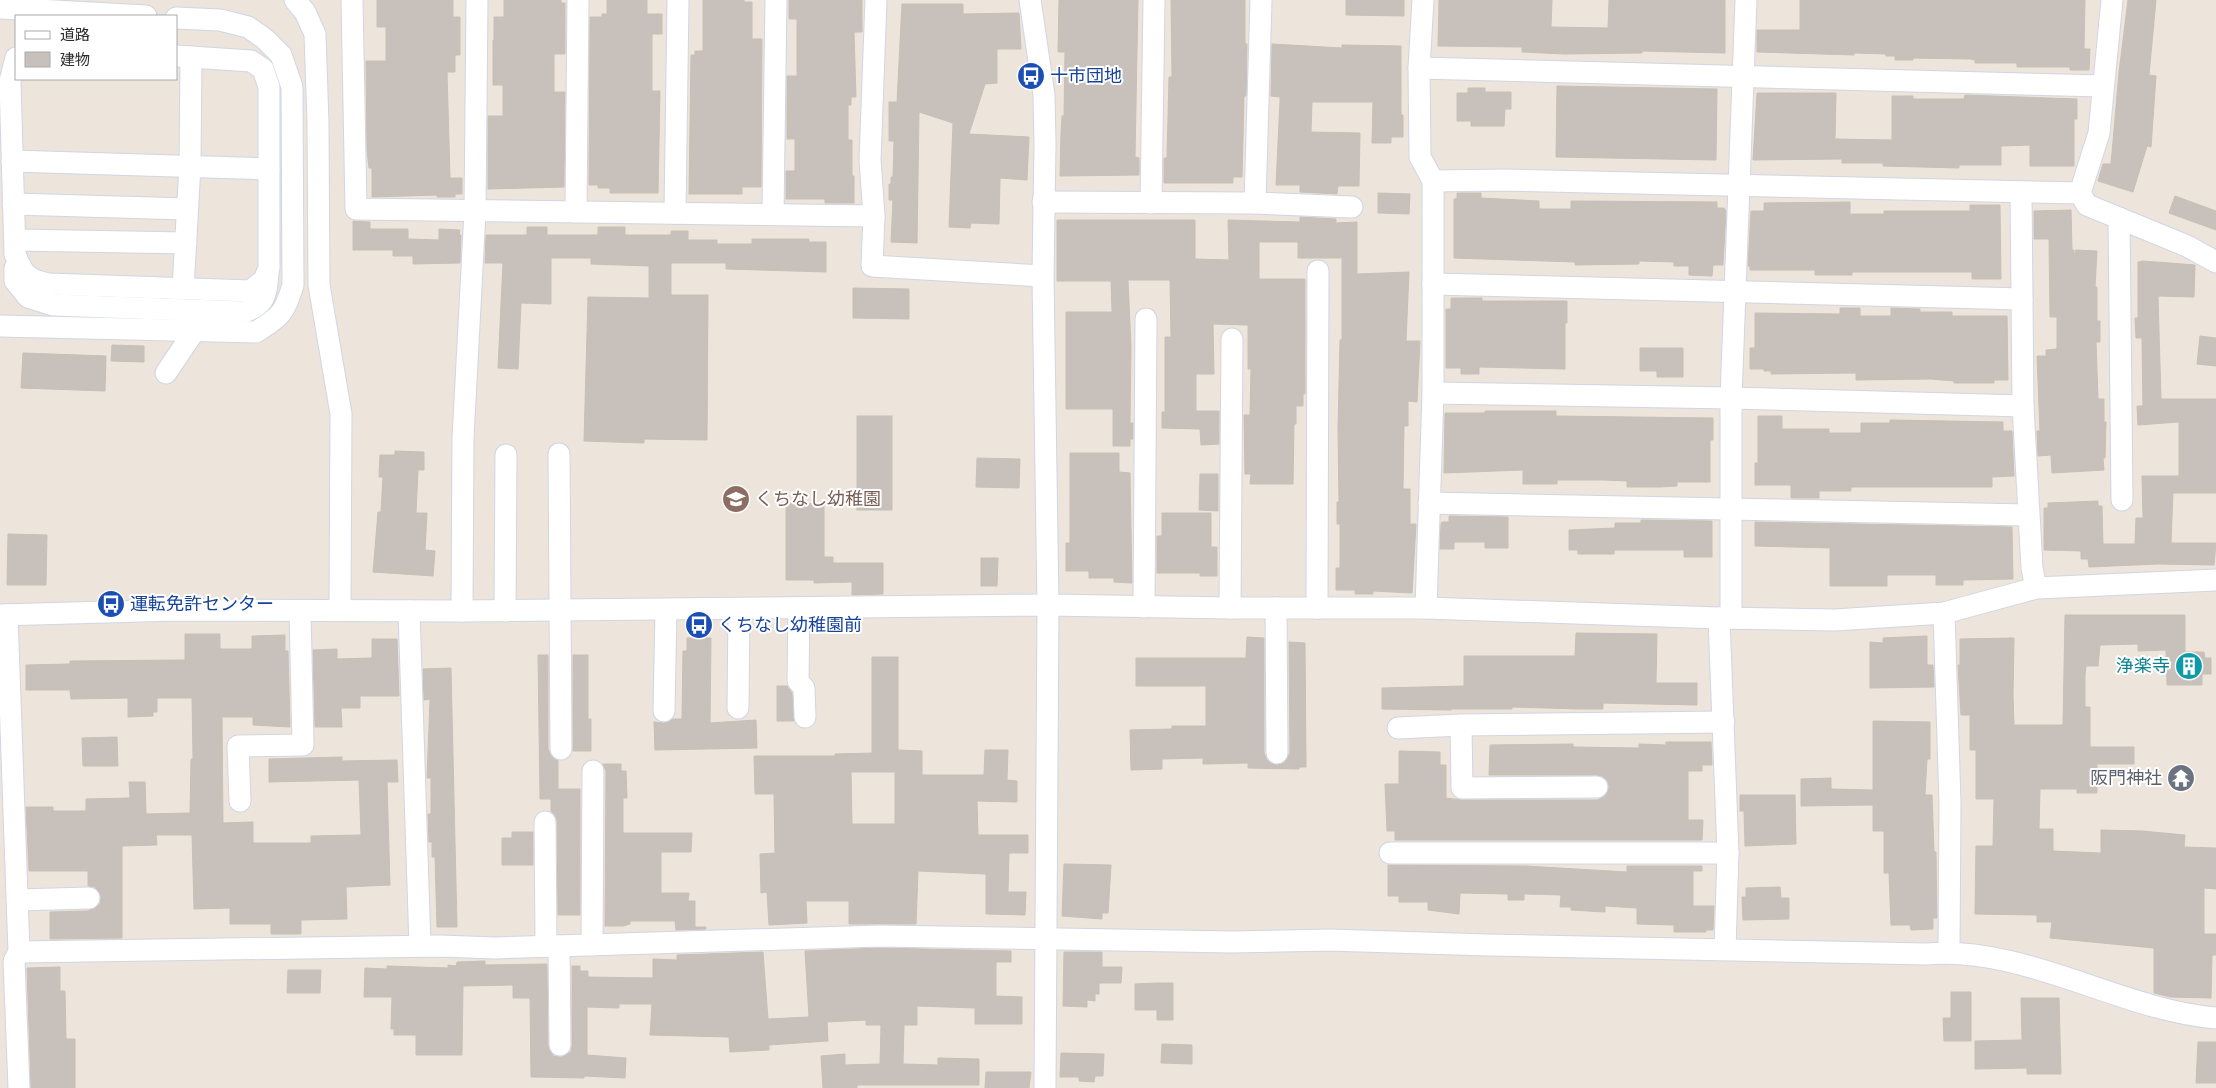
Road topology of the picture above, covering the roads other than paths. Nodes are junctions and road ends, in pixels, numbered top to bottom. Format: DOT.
graph roads {
  1 [pos="295,0"];
  2 [pos="352,0"];
  3 [pos="477,0"];
  4 [pos="578,0"];
  5 [pos="678,0"];
  6 [pos="776,0"];
  7 [pos="876,0"];
  8 [pos="1030,0"];
  9 [pos="1154,0"];
  10 [pos="1262,0"];
  11 [pos="1424,0"];
  12 [pos="1746,0"];
  13 [pos="2112,0"];
  14 [pos="0,8"];
  15 [pos="51,14"];
  16 [pos="98,15"];
  17 [pos="178,18"];
  18 [pos="184,56"];
  19 [pos="15,62"];
  20 [pos="1419,68"];
  21 [pos="1744,77"];
  22 [pos="2103,86"];
  23 [pos="12,161"];
  24 [pos="190,166"];
  25 [pos="269,169"];
  26 [pos="1434,181"];
  27 [pos="1740,184"];
  28 [pos="2021,193"];
  29 [pos="2080,193"];
  30 [pos="1043,202"];
  31 [pos="1151,203"];
  32 [pos="1255,203"];
  33 [pos="14,204"];
  34 [pos="1352,207"];
  35 [pos="187,209"];
  36 [pos="475,212"];
  37 [pos="576,212"];
  38 [pos="675,213"];
  39 [pos="773,214"];
  40 [pos="874,216"];
  41 [pos="2118,218"];
  42 [pos="186,243"];
  43 [pos="15,247"];
  44 [pos="2216,262"];
  45 [pos="269,268"];
  46 [pos="1318,271"];
  47 [pos="1043,276"];
  48 [pos="1433,284"];
  49 [pos="183,290"];
  50 [pos="1736,293"];
  51 [pos="2022,299"];
  52 [pos="1146,319"];
  53 [pos="0,326"];
  54 [pos="195,330"];
  55 [pos="1232,339"];
  56 [pos="166,373"];
  57 [pos="1433,393"];
  58 [pos="1731,398"];
  59 [pos="2023,406"];
  60 [pos="559,454"];
  61 [pos="506,455"];
  62 [pos="2122,500"];
  63 [pos="1429,503"];
  64 [pos="1732,508"];
  65 [pos="2028,515"];
  66 [pos="2216,580"];
  67 [pos="2036,588"];
  68 [pos="1048,605"];
  69 [pos="1144,607"];
  70 [pos="1230,608"];
  71 [pos="1276,608"];
  72 [pos="1318,608"];
  73 [pos="1426,608"];
  74 [pos="739,609"];
  75 [pos="799,609"];
  76 [pos="340,610"];
  77 [pos="560,610"];
  78 [pos="666,610"];
  79 [pos="300,611"];
  80 [pos="409,611"];
  81 [pos="505,611"];
  82 [pos="462,612"];
  83 [pos="1944,613"];
  84 [pos="4,614"];
  85 [pos="1725,618"];
  86 [pos="738,708"];
  87 [pos="664,711"];
  88 [pos="805,717"];
  89 [pos="1724,722"];
  90 [pos="1461,725"];
  91 [pos="1398,728"];
  92 [pos="562,749"];
  93 [pos="1277,753"];
  94 [pos="593,771"];
  95 [pos="1597,787"];
  96 [pos="240,801"];
  97 [pos="546,822"];
  98 [pos="1390,853"];
  99 [pos="1728,853"];
  100 [pos="89,898"];
  101 [pos="17,900"];
  102 [pos="1045,938"];
  103 [pos="420,946"];
  104 [pos="552,946"];
  105 [pos="592,946"];
  106 [pos="1725,949"];
  107 [pos="19,952"];
  108 [pos="1948,952"];
  109 [pos="2216,1018"];
  110 [pos="560,1045"];
  111 [pos="19,1088"];
  112 [pos="1045,1088"];
  1 -- 76 [label="street"];
  2 -- 36 [label="street"];
  3 -- 36 [label="street"];
  4 -- 37 [label="street"];
  5 -- 38 [label="street"];
  6 -- 39 [label="street"];
  7 -- 40 [label="street"];
  8 -- 30 [label="street"];
  9 -- 31 [label="street"];
  10 -- 32 [label="street"];
  11 -- 20 [label="street"];
  12 -- 21 [label="street"];
  13 -- 22 [label="street"];
  14 -- 15 [label="street"];
  15 -- 16 [label="street"];
  17 -- 54 [label="street"];
  18 -- 24 [label="street"];
  18 -- 25 [label="street"];
  19 -- 23 [label="street"];
  20 -- 21 [label="street"];
  20 -- 26 [label="street"];
  21 -- 22 [label="street"];
  21 -- 27 [label="street"];
  22 -- 29 [label="street"];
  23 -- 24 [label="street"];
  23 -- 33 [label="street"];
  24 -- 25 [label="street"];
  24 -- 35 [label="street"];
  25 -- 45 [label="street"];
  26 -- 27 [label="street"];
  26 -- 48 [label="street"];
  27 -- 28 [label="street"];
  27 -- 50 [label="street"];
  28 -- 29 [label="street"];
  28 -- 51 [label="street"];
  29 -- 41 [label="street"];
  30 -- 31 [label="street"];
  30 -- 47 [label="street"];
  31 -- 32 [label="street"];
  32 -- 34 [label="street"];
  33 -- 35 [label="street"];
  33 -- 43 [label="street"];
  35 -- 42 [label="street"];
  36 -- 37 [label="street"];
  36 -- 82 [label="street"];
  37 -- 38 [label="street"];
  38 -- 39 [label="street"];
  39 -- 40 [label="street"];
  40 -- 47 [label="street"];
  41 -- 44 [label="street"];
  41 -- 62 [label="street"];
  42 -- 43 [label="street"];
  42 -- 49 [label="street"];
  43 -- 45 [label="street"];
  43 -- 49 [label="street"];
  45 -- 49 [label="street"];
  46 -- 72 [label="street"];
  47 -- 68 [label="street"];
  48 -- 50 [label="street"];
  48 -- 57 [label="street"];
  50 -- 51 [label="street"];
  50 -- 58 [label="street"];
  51 -- 59 [label="street"];
  52 -- 69 [label="street"];
  53 -- 54 [label="street"];
  54 -- 56 [label="street"];
  55 -- 70 [label="street"];
  57 -- 58 [label="street"];
  57 -- 63 [label="street"];
  58 -- 59 [label="street"];
  58 -- 64 [label="street"];
  59 -- 65 [label="street"];
  60 -- 77 [label="street"];
  61 -- 81 [label="street"];
  63 -- 64 [label="street"];
  63 -- 73 [label="street"];
  64 -- 65 [label="street"];
  64 -- 85 [label="street"];
  65 -- 67 [label="street"];
  66 -- 67 [label="street"];
  67 -- 83 [label="street"];
  68 -- 69 [label="street"];
  68 -- 75 [label="street"];
  68 -- 102 [label="street"];
  69 -- 70 [label="street"];
  70 -- 71 [label="street"];
  71 -- 72 [label="street"];
  71 -- 93 [label="street"];
  72 -- 73 [label="street"];
  73 -- 85 [label="street"];
  74 -- 75 [label="street"];
  74 -- 78 [label="street"];
  74 -- 86 [label="street"];
  75 -- 88 [label="street"];
  76 -- 79 [label="street"];
  76 -- 80 [label="street"];
  77 -- 78 [label="street"];
  77 -- 81 [label="street"];
  77 -- 92 [label="street"];
  78 -- 87 [label="street"];
  79 -- 84 [label="street"];
  79 -- 96 [label="street"];
  80 -- 82 [label="street"];
  80 -- 103 [label="street"];
  81 -- 82 [label="street"];
  83 -- 85 [label="street"];
  83 -- 108 [label="street"];
  84 -- 101 [label="street"];
  85 -- 89 [label="street"];
  89 -- 90 [label="street"];
  89 -- 99 [label="street"];
  90 -- 91 [label="street"];
  90 -- 95 [label="street"];
  94 -- 105 [label="street"];
  97 -- 104 [label="street"];
  98 -- 99 [label="street"];
  99 -- 106 [label="street"];
  100 -- 101 [label="street"];
  101 -- 107 [label="street"];
  102 -- 105 [label="street"];
  102 -- 106 [label="street"];
  102 -- 112 [label="street"];
  103 -- 104 [label="street"];
  103 -- 107 [label="street"];
  104 -- 105 [label="street"];
  104 -- 110 [label="street"];
  106 -- 108 [label="street"];
  107 -- 111 [label="street"];
  108 -- 109 [label="street"];
}
